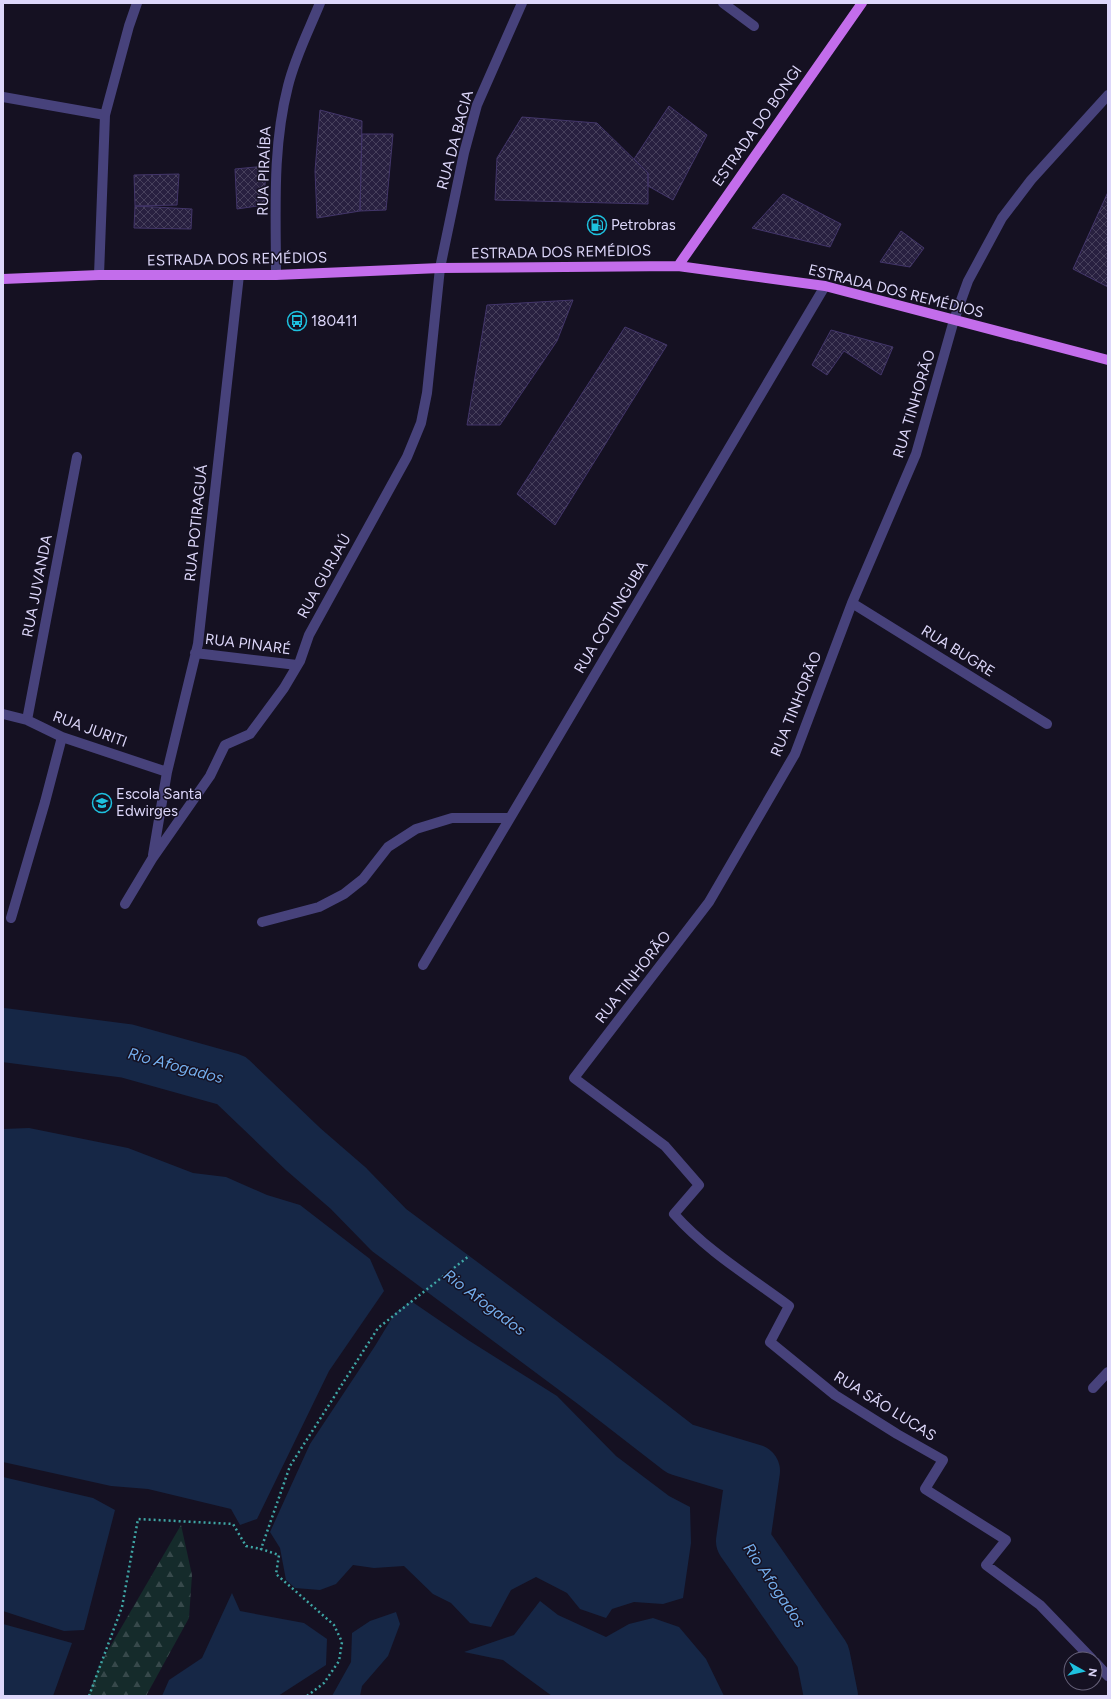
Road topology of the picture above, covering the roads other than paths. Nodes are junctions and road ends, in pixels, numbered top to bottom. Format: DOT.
graph roads {
  1 [pos="137,3"];
  2 [pos="320,3"];
  3 [pos="522,3"];
  4 [pos="723,3"];
  5 [pos="862,3"];
  6 [pos="754,26"];
  7 [pos="1108,95"];
  8 [pos="3,97"];
  9 [pos="104,115"];
  10 [pos="678,266"];
  11 [pos="440,268"];
  12 [pos="99,275"];
  13 [pos="239,275"];
  14 [pos="276,275"];
  15 [pos="3,279"];
  16 [pos="825,286"];
  17 [pos="954,320"];
  18 [pos="1108,360"];
  19 [pos="77,457"];
  20 [pos="852,603"];
  21 [pos="196,653"];
  22 [pos="297,665"];
  23 [pos="3,714"];
  24 [pos="27,720"];
  25 [pos="1047,724"];
  26 [pos="62,737"];
  27 [pos="167,772"];
  28 [pos="510,818"];
  29 [pos="152,859"];
  30 [pos="125,904"];
  31 [pos="11,918"];
  32 [pos="262,922"];
  33 [pos="423,965"];
  34 [pos="574,1078"];
  35 [pos="1108,1372"];
  36 [pos="1093,1388"];
  37 [pos="1084,1651"];
  1 -- 9 [label="street"];
  2 -- 14 [label="street, RUA PIRAÍBA"];
  3 -- 11 [label="street, RUA DA BACIA"];
  4 -- 6 [label="street"];
  5 -- 10 [label="main road, ESTRADA DO BONGI"];
  7 -- 17 [label="street, RUA TINHORÃO"];
  8 -- 9 [label="street"];
  9 -- 12 [label="street"];
  10 -- 11 [label="main road, ESTRADA DOS REMÉDIOS"];
  10 -- 16 [label="main road, ESTRADA DOS REMÉDIOS"];
  11 -- 14 [label="main road, ESTRADA DOS REMÉDIOS"];
  11 -- 22 [label="street, RUA GURJAÚ"];
  12 -- 13 [label="main road, ESTRADA DOS REMÉDIOS"];
  12 -- 15 [label="main road, ESTRADA DOS REMÉDIOS"];
  13 -- 14 [label="main road, ESTRADA DOS REMÉDIOS"];
  13 -- 21 [label="street, RUA POTIRAGUÁ"];
  16 -- 17 [label="main road, ESTRADA DOS REMÉDIOS"];
  16 -- 28 [label="street, RUA COTUNGUBA"];
  17 -- 18 [label="main road, ESTRADA DOS REMÉDIOS"];
  17 -- 20 [label="street, RUA TINHORÃO"];
  19 -- 24 [label="street, RUA JUVANDA"];
  20 -- 25 [label="street, RUA BUGRE"];
  20 -- 34 [label="street, RUA TINHORÃO"];
  21 -- 22 [label="street, RUA PINARÉ"];
  21 -- 27 [label="street, RUA POTIRAGUÁ"];
  22 -- 29 [label="street, RUA GURJAÚ"];
  23 -- 24 [label="street, RUA JURITI"];
  24 -- 26 [label="street, RUA JURITI"];
  26 -- 27 [label="street, RUA JURITI"];
  26 -- 31 [label="street"];
  27 -- 29 [label="street, RUA GURJAÚ"];
  28 -- 32 [label="street"];
  28 -- 33 [label="street, RUA COTUNGUBA"];
  29 -- 30 [label="street, RUA GURJAÚ"];
  34 -- 37 [label="street, RUA SÃO LUCAS"];
  35 -- 36 [label="street"];
}
